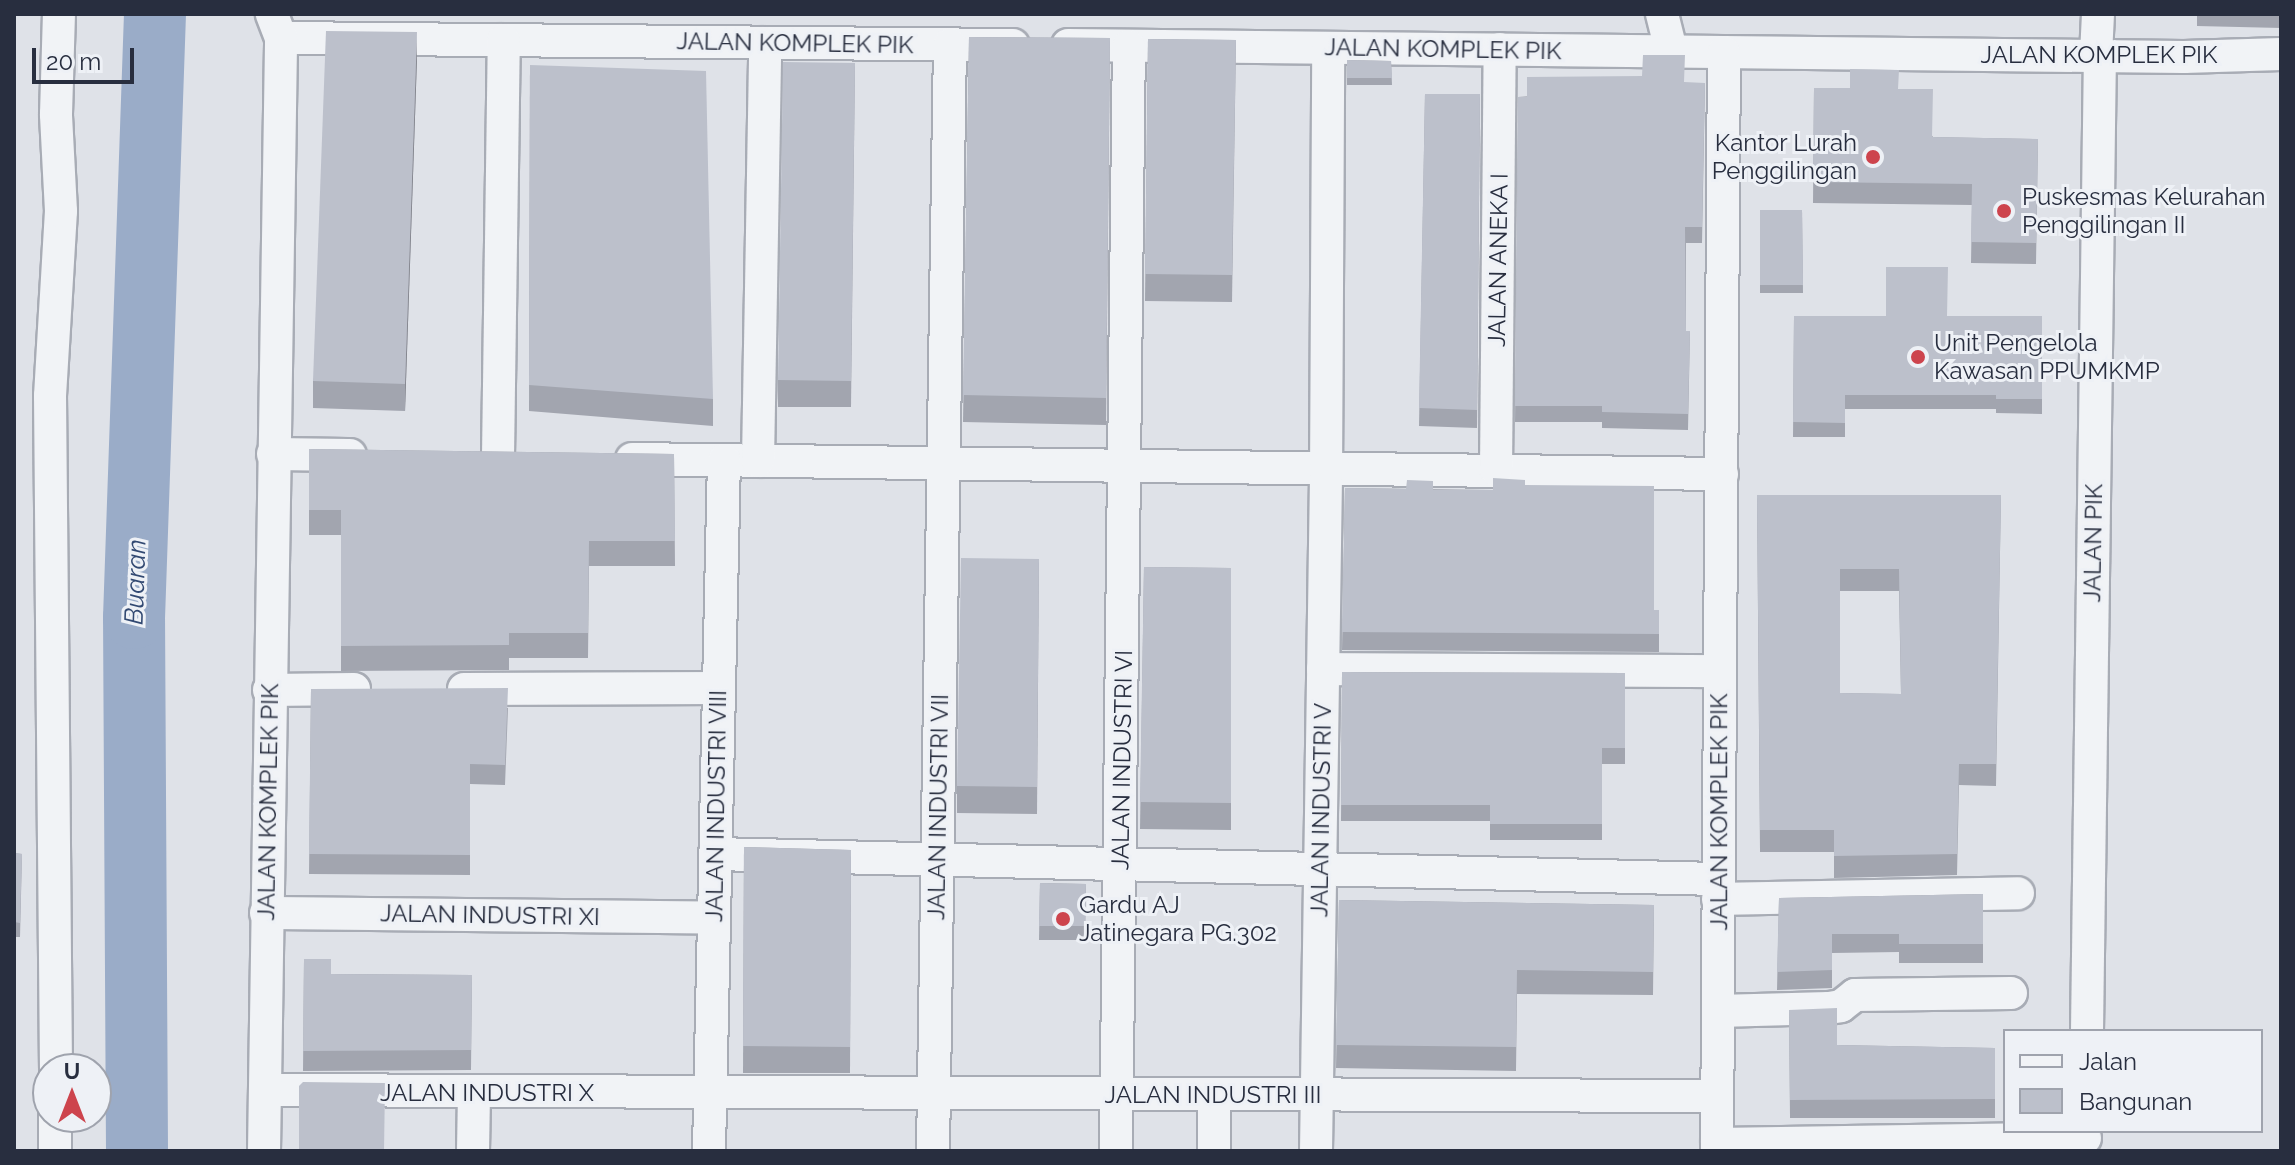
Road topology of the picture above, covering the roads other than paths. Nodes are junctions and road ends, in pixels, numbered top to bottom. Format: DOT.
graph roads {
  1 [pos="59,14"];
  2 [pos="1662,14"];
  3 [pos="2098,14"];
  4 [pos="276,26"];
  5 [pos="504,40"];
  6 [pos="765,43"];
  7 [pos="950,44"];
  8 [pos="1129,46"];
  9 [pos="1328,48"];
  10 [pos="1500,49"];
  11 [pos="1671,51"];
  12 [pos="1724,52"];
  13 [pos="2281,54"];
  14 [pos="2098,55"];
  15 [pos="273,454"];
  16 [pos="373,455"];
  17 [pos="498,457"];
  18 [pos="603,458"];
  19 [pos="724,460"];
  20 [pos="758,461"];
  21 [pos="944,463"];
  22 [pos="1126,465"];
  23 [pos="1326,468"];
  24 [pos="1496,470"];
  25 [pos="1722,474"];
  26 [pos="1323,669"];
  27 [pos="1720,671"];
  28 [pos="719,688"];
  29 [pos="378,689"];
  30 [pos="440,689"];
  31 [pos="269,690"];
  32 [pos="715,854"];
  33 [pos="937,860"];
  34 [pos="1120,865"];
  35 [pos="1321,870"];
  36 [pos="1718,889"];
  37 [pos="2018,893"];
  38 [pos="266,913"];
  39 [pos="714,918"];
  40 [pos="2011,993"];
  41 [pos="1718,1011"];
  42 [pos="2087,1029"];
  43 [pos="56,1053"];
  44 [pos="265,1090"];
  45 [pos="474,1094"];
  46 [pos="710,1094"];
  47 [pos="934,1094"];
  48 [pos="1117,1094"];
  49 [pos="1214,1095"];
  50 [pos="1317,1095"];
  51 [pos="1717,1096"];
  52 [pos="2085,1140"];
  53 [pos="1717,1148"];
  54 [pos="264,1151"];
  55 [pos="473,1151"];
  56 [pos="709,1151"];
  57 [pos="933,1151"];
  58 [pos="1116,1151"];
  59 [pos="1214,1151"];
  60 [pos="1316,1151"];
  1 -- 43 [label="street"];
  2 -- 11 [label="street"];
  3 -- 14 [label="street, JALAN PIK"];
  4 -- 5 [label="street, JALAN KOMPLEK PIK"];
  4 -- 15 [label="street, JALAN KOMPLEK PIK"];
  5 -- 6 [label="street, JALAN KOMPLEK PIK"];
  5 -- 17 [label="street"];
  6 -- 7 [label="street, JALAN KOMPLEK PIK"];
  6 -- 20 [label="street"];
  7 -- 8 [label="street, JALAN KOMPLEK PIK"];
  7 -- 21 [label="street, JALAN INDUSTRI VII"];
  8 -- 9 [label="street, JALAN KOMPLEK PIK"];
  8 -- 22 [label="street, JALAN INDUSTRI VI"];
  9 -- 10 [label="street, JALAN KOMPLEK PIK"];
  9 -- 23 [label="street, JALAN INDUSTRI V"];
  10 -- 11 [label="street, JALAN KOMPLEK PIK"];
  10 -- 24 [label="street, JALAN ANEKA I"];
  11 -- 12 [label="street, JALAN KOMPLEK PIK"];
  12 -- 14 [label="street, JALAN KOMPLEK PIK"];
  12 -- 25 [label="street, JALAN KOMPLEK PIK"];
  13 -- 14 [label="street, JALAN KOMPLEK PIK"];
  14 -- 42 [label="street, JALAN PIK"];
  15 -- 16 [label="street"];
  15 -- 31 [label="street, JALAN KOMPLEK PIK"];
  18 -- 19 [label="street"];
  19 -- 20 [label="street"];
  19 -- 28 [label="street, JALAN INDUSTRI VIII"];
  20 -- 21 [label="street"];
  21 -- 22 [label="street"];
  21 -- 33 [label="street, JALAN INDUSTRI VII"];
  22 -- 23 [label="street"];
  22 -- 34 [label="street, JALAN INDUSTRI VI"];
  23 -- 24 [label="street"];
  23 -- 26 [label="street, JALAN INDUSTRI V"];
  24 -- 25 [label="street"];
  25 -- 27 [label="street, JALAN KOMPLEK PIK"];
  26 -- 27 [label="street"];
  26 -- 35 [label="street, JALAN INDUSTRI V"];
  27 -- 36 [label="street, JALAN KOMPLEK PIK"];
  28 -- 30 [label="street"];
  28 -- 32 [label="street, JALAN INDUSTRI VIII"];
  29 -- 31 [label="street"];
  31 -- 38 [label="street, JALAN KOMPLEK PIK"];
  32 -- 33 [label="street"];
  32 -- 39 [label="street, JALAN INDUSTRI VIII"];
  33 -- 34 [label="street"];
  33 -- 47 [label="street, JALAN INDUSTRI VII"];
  34 -- 35 [label="street"];
  34 -- 48 [label="street, JALAN INDUSTRI VI"];
  35 -- 36 [label="street"];
  35 -- 50 [label="street, JALAN INDUSTRI V"];
  36 -- 37 [label="street"];
  36 -- 41 [label="street, JALAN KOMPLEK PIK"];
  38 -- 39 [label="street, JALAN INDUSTRI XI"];
  38 -- 44 [label="street, JALAN KOMPLEK PIK"];
  39 -- 46 [label="street, JALAN INDUSTRI VIII"];
  40 -- 41 [label="street"];
  41 -- 51 [label="street, JALAN KOMPLEK PIK"];
  44 -- 45 [label="street, JALAN INDUSTRI X"];
  44 -- 54 [label="street, JALAN KOMPLEK PIK"];
  45 -- 46 [label="street, JALAN INDUSTRI X"];
  45 -- 55 [label="street"];
  46 -- 47 [label="street, JALAN INDUSTRI III"];
  46 -- 56 [label="street, JALAN INDUSTRI VIII"];
  47 -- 48 [label="street, JALAN INDUSTRI III"];
  47 -- 57 [label="street, JALAN INDUSTRI VII"];
  48 -- 49 [label="street, JALAN INDUSTRI III"];
  48 -- 58 [label="street, JALAN INDUSTRI VI"];
  49 -- 50 [label="street, JALAN INDUSTRI III"];
  49 -- 59 [label="street"];
  50 -- 51 [label="street, JALAN INDUSTRI III"];
  50 -- 60 [label="street, JALAN INDUSTRI V"];
  51 -- 53 [label="street, JALAN KOMPLEK PIK"];
  52 -- 53 [label="street"];
}
